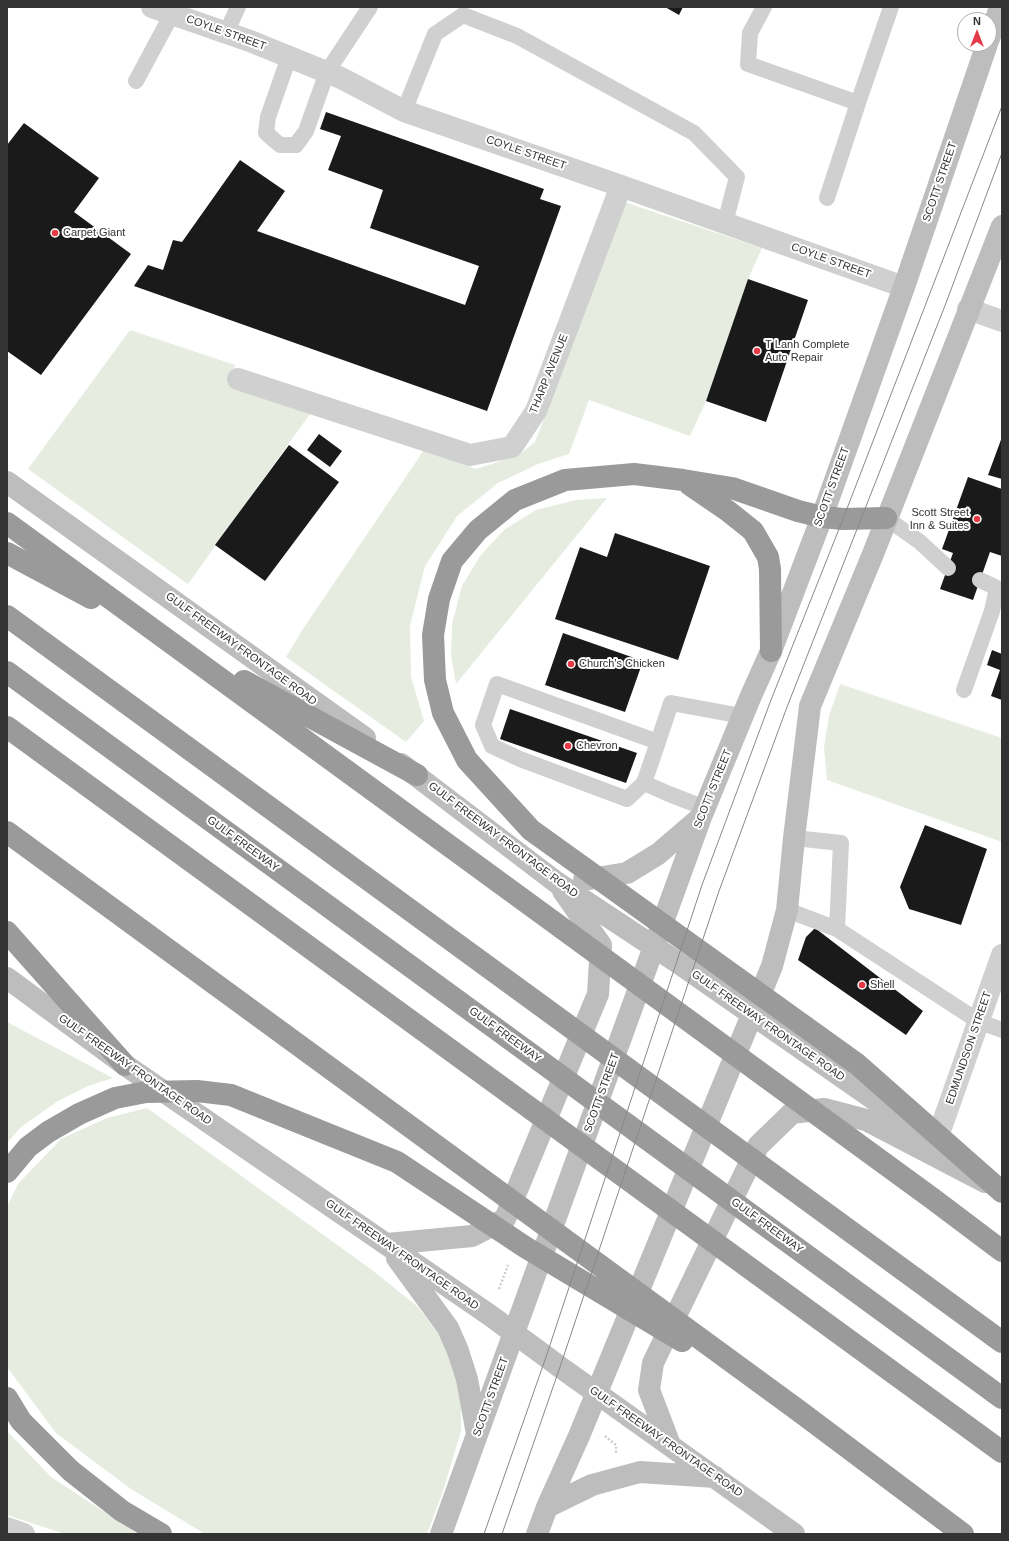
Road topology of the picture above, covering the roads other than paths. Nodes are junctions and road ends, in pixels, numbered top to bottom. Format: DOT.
graph roads {
  1 [pos="238,7"];
  2 [pos="370,7"];
  3 [pos="764,7"];
  4 [pos="891,7"];
  5 [pos="162,10"];
  6 [pos="226,32"];
  7 [pos="984,52"];
  8 [pos="290,57"];
  9 [pos="327,72"];
  10 [pos="136,81"];
  11 [pos="858,103"];
  12 [pos="404,111"];
  13 [pos="621,186"];
  14 [pos="827,198"];
  15 [pos="725,223"];
  16 [pos="1002,226"];
  17 [pos="904,287"];
  18 [pos="968,309"];
  19 [pos="1002,320"];
  20 [pos="238,378"];
  21 [pos="683,480"];
  22 [pos="7,482"];
  23 [pos="822,517"];
  24 [pos="886,518"];
  25 [pos="7,523"];
  26 [pos="7,553"];
  27 [pos="948,568"];
  28 [pos="980,580"];
  29 [pos="7,616"];
  30 [pos="771,651"];
  31 [pos="7,672"];
  32 [pos="964,690"];
  33 [pos="742,716"];
  34 [pos="7,727"];
  35 [pos="658,742"];
  36 [pos="417,775"];
  37 [pos="644,782"];
  38 [pos="703,813"];
  39 [pos="7,832"];
  40 [pos="794,838"];
  41 [pos="556,882"];
  42 [pos="787,910"];
  43 [pos="837,929"];
  44 [pos="7,932"];
  45 [pos="654,948"];
  46 [pos="1002,955"];
  47 [pos="7,978"];
  48 [pos="752,1016"];
  49 [pos="978,1021"];
  50 [pos="1002,1030"];
  51 [pos="125,1065"];
  52 [pos="936,1142"];
  53 [pos="7,1172"];
  54 [pos="999,1190"];
  55 [pos="387,1244"];
  56 [pos="1002,1252"];
  57 [pos="515,1333"];
  58 [pos="999,1340"];
  59 [pos="596,1393"];
  60 [pos="7,1398"];
  61 [pos="1002,1398"];
  62 [pos="799,1411"];
  63 [pos="477,1435"];
  64 [pos="670,1445"];
  65 [pos="1002,1452"];
  66 [pos="715,1477"];
  67 [pos="547,1507"];
  68 [pos="7,1528"];
  69 [pos="24,1534"];
  70 [pos="161,1534"];
  71 [pos="441,1534"];
  72 [pos="537,1534"];
  73 [pos="794,1534"];
  74 [pos="963,1534"];
  1 -- 6 [label="lane"];
  2 -- 9 [label="lane"];
  3 -- 11 [label="lane"];
  4 -- 11 [label="lane"];
  5 -- 6 [label="street, COYLE STREET"];
  5 -- 10 [label="lane"];
  6 -- 8 [label="street, COYLE STREET"];
  7 -- 17 [label="main road, SCOTT STREET"];
  8 -- 9 [label="street, COYLE STREET"];
  8 -- 9 [label="lane"];
  9 -- 12 [label="street, COYLE STREET"];
  11 -- 14 [label="lane"];
  12 -- 13 [label="street, COYLE STREET"];
  12 -- 15 [label="lane"];
  13 -- 15 [label="street, COYLE STREET"];
  13 -- 20 [label="street, THARP AVENUE"];
  15 -- 17 [label="street, COYLE STREET"];
  16 -- 18 [label="main road"];
  17 -- 23 [label="main road, SCOTT STREET"];
  18 -- 19 [label="street"];
  18 -- 24 [label="main road"];
  21 -- 23 [label="highway"];
  21 -- 30 [label="highway"];
  21 -- 54 [label="highway"];
  22 -- 36 [label="main road, GULF FREEWAY FRONTAGE ROAD"];
  23 -- 24 [label="highway"];
  23 -- 30 [label="main road, SCOTT STREET"];
  24 -- 27 [label="lane"];
  24 -- 40 [label="main road"];
  25 -- 56 [label="highway"];
  26 -- 36 [label="highway"];
  28 -- 32 [label="lane"];
  29 -- 58 [label="highway"];
  30 -- 33 [label="main road, SCOTT STREET"];
  31 -- 61 [label="highway, GULF FREEWAY"];
  33 -- 35 [label="lane"];
  33 -- 38 [label="main road, SCOTT STREET"];
  34 -- 65 [label="highway"];
  35 -- 37 [label="lane"];
  35 -- 37 [label="lane"];
  36 -- 41 [label="main road, GULF FREEWAY FRONTAGE ROAD"];
  37 -- 38 [label="lane"];
  38 -- 41 [label="main road"];
  38 -- 45 [label="main road, SCOTT STREET"];
  39 -- 62 [label="highway"];
  40 -- 42 [label="main road"];
  40 -- 43 [label="lane"];
  41 -- 45 [label="main road, GULF FREEWAY FRONTAGE ROAD"];
  41 -- 55 [label="main road"];
  42 -- 43 [label="lane"];
  42 -- 48 [label="main road"];
  43 -- 49 [label="lane"];
  44 -- 51 [label="highway"];
  45 -- 48 [label="main road, GULF FREEWAY FRONTAGE ROAD"];
  45 -- 57 [label="main road, SCOTT STREET"];
  46 -- 49 [label="street, EDMUNDSON STREET"];
  47 -- 51 [label="main road, GULF FREEWAY FRONTAGE ROAD"];
  48 -- 52 [label="main road, GULF FREEWAY FRONTAGE ROAD"];
  48 -- 59 [label="main road"];
  49 -- 50 [label="lane"];
  49 -- 52 [label="street, EDMUNDSON STREET"];
  51 -- 55 [label="main road, GULF FREEWAY FRONTAGE ROAD"];
  52 -- 54 [label="main road, GULF FREEWAY FRONTAGE ROAD"];
  53 -- 62 [label="highway"];
  54 -- 64 [label="main road"];
  55 -- 57 [label="main road, GULF FREEWAY FRONTAGE ROAD"];
  55 -- 63 [label="main road"];
  57 -- 59 [label="main road, GULF FREEWAY FRONTAGE ROAD"];
  57 -- 63 [label="main road, SCOTT STREET"];
  59 -- 64 [label="main road, GULF FREEWAY FRONTAGE ROAD"];
  59 -- 67 [label="main road"];
  60 -- 70 [label="highway"];
  62 -- 74 [label="highway"];
  63 -- 71 [label="main road, SCOTT STREET"];
  64 -- 66 [label="main road, GULF FREEWAY FRONTAGE ROAD"];
  66 -- 67 [label="main road"];
  66 -- 73 [label="main road, GULF FREEWAY FRONTAGE ROAD"];
  67 -- 72 [label="main road"];
  68 -- 69 [label="street"];
}
